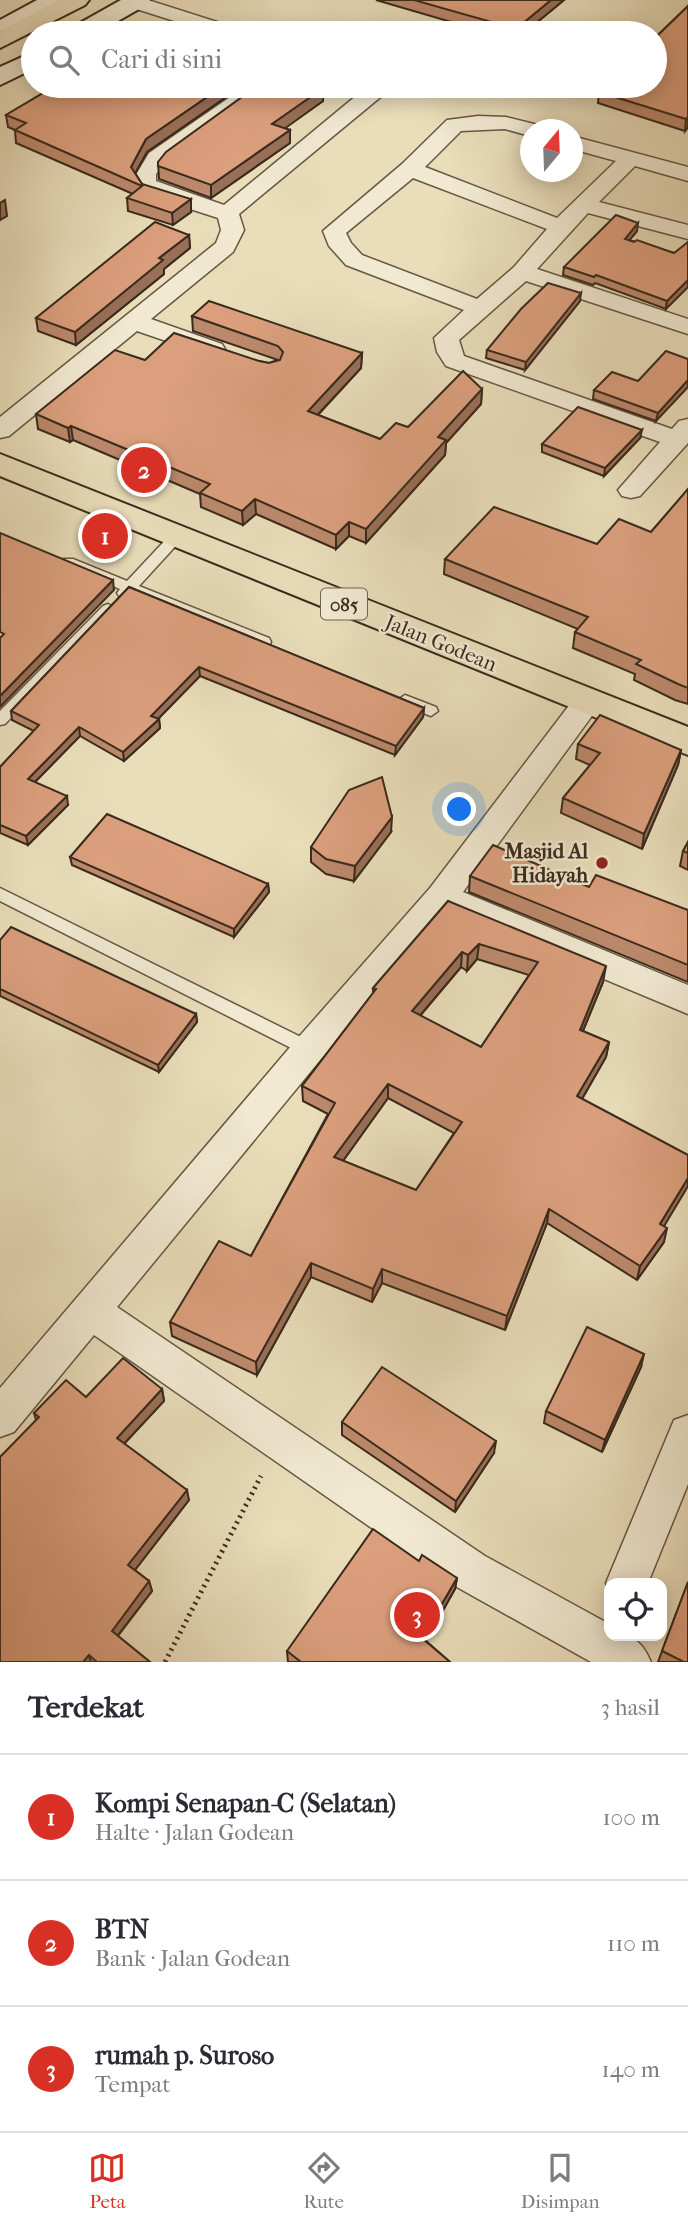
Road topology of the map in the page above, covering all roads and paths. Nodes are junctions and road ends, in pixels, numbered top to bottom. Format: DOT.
graph roads {
  1 [pos="55,0"];
  2 [pos="77,0"];
  3 [pos="127,1"];
  4 [pos="38,21"];
  5 [pos="81,21"];
  6 [pos="98,21"];
  7 [pos="193,21"];
  8 [pos="0,30"];
  9 [pos="21,30"];
  10 [pos="0,41"];
  11 [pos="21,52"];
  12 [pos="0,64"];
  13 [pos="21,66"];
  14 [pos="0,78"];
  15 [pos="242,98"];
  16 [pos="368,98"];
  17 [pos="520,127"];
  18 [pos="583,145"];
  19 [pos="630,159"];
  20 [pos="410,169"];
  21 [pos="688,174"];
  22 [pos="585,205"];
  23 [pos="228,213"];
  24 [pos="562,227"];
  25 [pos="688,232"];
  26 [pos="522,272"];
  27 [pos="480,308"];
  28 [pos="135,322"];
  29 [pos="688,327"];
  30 [pos="232,356"];
  31 [pos="0,430"];
  32 [pos="682,433"];
  33 [pos="0,464"];
  34 [pos="631,491"];
  35 [pos="177,536"];
  36 [pos="59,558"];
  37 [pos="130,587"];
  38 [pos="281,649"];
  39 [pos="394,696"];
  40 [pos="587,702"];
  41 [pos="431,711"];
  42 [pos="0,720"];
  43 [pos="688,743"];
  44 [pos="0,894"];
  45 [pos="441,897"];
  46 [pos="688,1000"];
  47 [pos="309,1049"];
  48 [pos="90,1310"];
  49 [pos="0,1418"];
  50 [pos="688,1434"];
  51 [pos="280,1441"];
  52 [pos="629,1578"];
  53 [pos="613,1644"];
  54 [pos="165,1662"];
  1 -- 8 [label="street"];
  2 -- 4 [label="main road"];
  3 -- 5 [label="main road"];
  3 -- 6 [label="street"];
  3 -- 7 [label="street"];
  9 -- 10 [label="main road"];
  11 -- 12 [label="main road"];
  13 -- 14 [label="street"];
  15 -- 23 [label="street"];
  16 -- 23 [label="street"];
  17 -- 20 [label="street"];
  18 -- 19 [label="street"];
  19 -- 21 [label="street"];
  19 -- 22 [label="street"];
  20 -- 24 [label="street"];
  20 -- 27 [label="street"];
  22 -- 24 [label="street"];
  22 -- 25 [label="street"];
  23 -- 28 [label="street"];
  24 -- 26 [label="street"];
  26 -- 27 [label="street"];
  26 -- 29 [label="street"];
  27 -- 32 [label="street"];
  28 -- 30 [label="street"];
  28 -- 31 [label="street"];
  32 -- 34 [label="street"];
  33 -- 35 [label="main road, Jalan Godean / 085"];
  35 -- 37 [label="lane"];
  35 -- 40 [label="main road, Jalan Godean / 085"];
  36 -- 37 [label="lane"];
  37 -- 38 [label="lane"];
  37 -- 42 [label="lane"];
  39 -- 41 [label="lane"];
  40 -- 43 [label="main road, Jalan Godean / 085"];
  40 -- 45 [label="street"];
  44 -- 47 [label="lane"];
  45 -- 46 [label="street"];
  45 -- 47 [label="street"];
  47 -- 48 [label="street"];
  48 -- 49 [label="street"];
  48 -- 51 [label="street"];
  50 -- 52 [label="street"];
  51 -- 53 [label="street"];
  51 -- 54 [label="path"];
}
